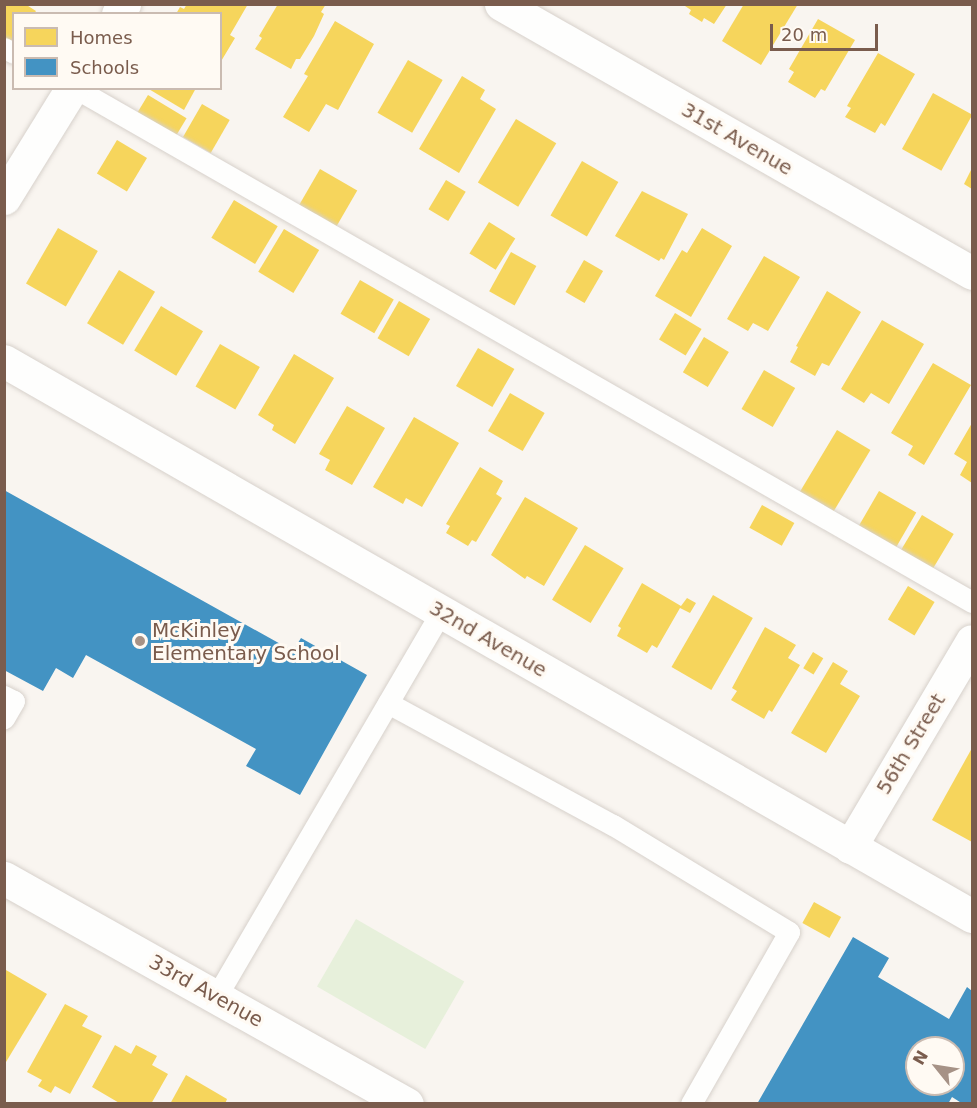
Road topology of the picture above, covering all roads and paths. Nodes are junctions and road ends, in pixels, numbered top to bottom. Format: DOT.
graph roads {
  1 [pos="501,4"];
  2 [pos="73,90"];
  3 [pos="77,90"];
  4 [pos="4,198"];
  5 [pos="972,273"];
  6 [pos="4,361"];
  7 [pos="972,602"];
  8 [pos="441,612"];
  9 [pos="972,640"];
  10 [pos="4,696"];
  11 [pos="388,703"];
  12 [pos="4,718"];
  13 [pos="850,847"];
  14 [pos="4,878"];
  15 [pos="972,916"];
  16 [pos="216,997"];
  17 [pos="407,1104"];
  18 [pos="691,1104"];
  1 -- 5 [label="street, 31st Avenue"];
  2 -- 4 [label="street"];
  3 -- 7 [label="lane"];
  6 -- 8 [label="street, 32nd Avenue"];
  8 -- 11 [label="lane"];
  8 -- 13 [label="street, 32nd Avenue"];
  9 -- 13 [label="street, 56th Street"];
  10 -- 12 [label="lane"];
  11 -- 16 [label="lane"];
  11 -- 18 [label="lane"];
  13 -- 15 [label="street, 32nd Avenue"];
  14 -- 16 [label="street, 33rd Avenue"];
  16 -- 17 [label="street, 33rd Avenue"];
}
